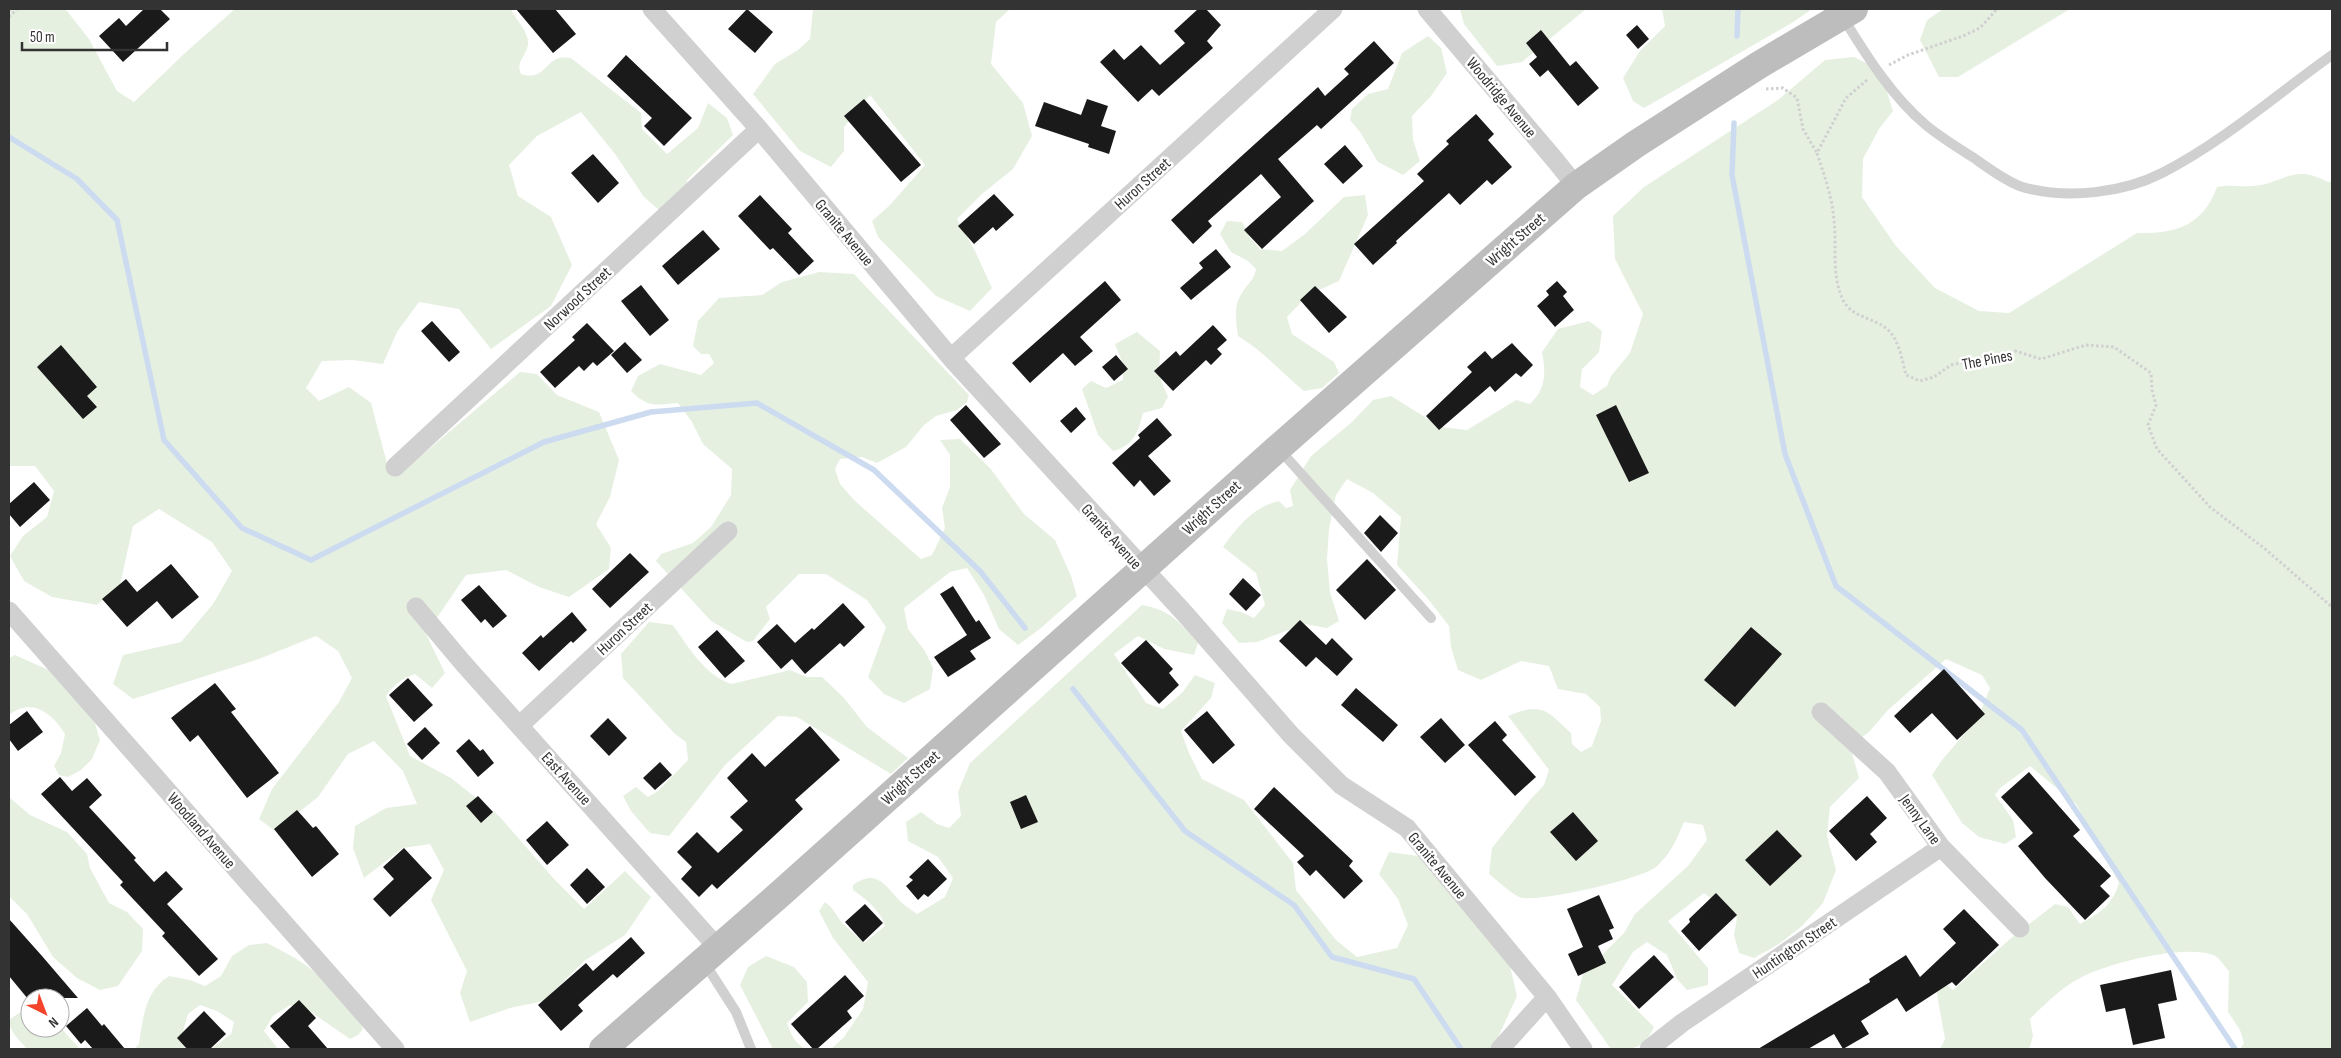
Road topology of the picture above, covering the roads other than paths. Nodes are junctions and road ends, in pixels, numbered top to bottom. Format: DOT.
graph roads {
  1 [pos="652,9"];
  2 [pos="1333,9"];
  3 [pos="1427,9"];
  4 [pos="1848,12"];
  5 [pos="2332,54"];
  6 [pos="759,129"];
  7 [pos="1576,186"];
  8 [pos="951,358"];
  9 [pos="1278,448"];
  10 [pos="395,467"];
  11 [pos="728,531"];
  12 [pos="1142,568"];
  13 [pos="416,607"];
  14 [pos="9,612"];
  15 [pos="1431,618"];
  16 [pos="1821,712"];
  17 [pos="520,725"];
  18 [pos="1941,847"];
  19 [pos="2020,928"];
  20 [pos="711,955"];
  21 [pos="1547,997"];
  22 [pos="395,1049"];
  23 [pos="603,1049"];
  24 [pos="751,1049"];
  25 [pos="1500,1049"];
  26 [pos="1583,1049"];
  27 [pos="1649,1049"];
  1 -- 6 [label="street, Granite Avenue"];
  2 -- 8 [label="street, Huron Street"];
  3 -- 7 [label="street, Woodridge Avenue"];
  4 -- 5 [label="lane"];
  4 -- 7 [label="main road, Wright Street"];
  6 -- 8 [label="street, Granite Avenue"];
  6 -- 10 [label="street, Norwood Street"];
  7 -- 9 [label="main road, Wright Street"];
  8 -- 12 [label="street, Granite Avenue"];
  9 -- 12 [label="main road, Wright Street"];
  9 -- 15 [label="lane"];
  11 -- 17 [label="street, Huron Street"];
  12 -- 20 [label="main road, Wright Street"];
  12 -- 21 [label="street, Granite Avenue"];
  13 -- 17 [label="street, East Avenue"];
  14 -- 22 [label="street, Woodland Avenue"];
  16 -- 18 [label="street, Jenny Lane"];
  17 -- 20 [label="street, East Avenue"];
  18 -- 19 [label="street, Jenny Lane"];
  18 -- 27 [label="street, Huntington Street"];
  20 -- 23 [label="main road, Wright Street"];
  20 -- 24 [label="lane"];
  21 -- 25 [label="street"];
  21 -- 26 [label="street, Granite Avenue"];
}
